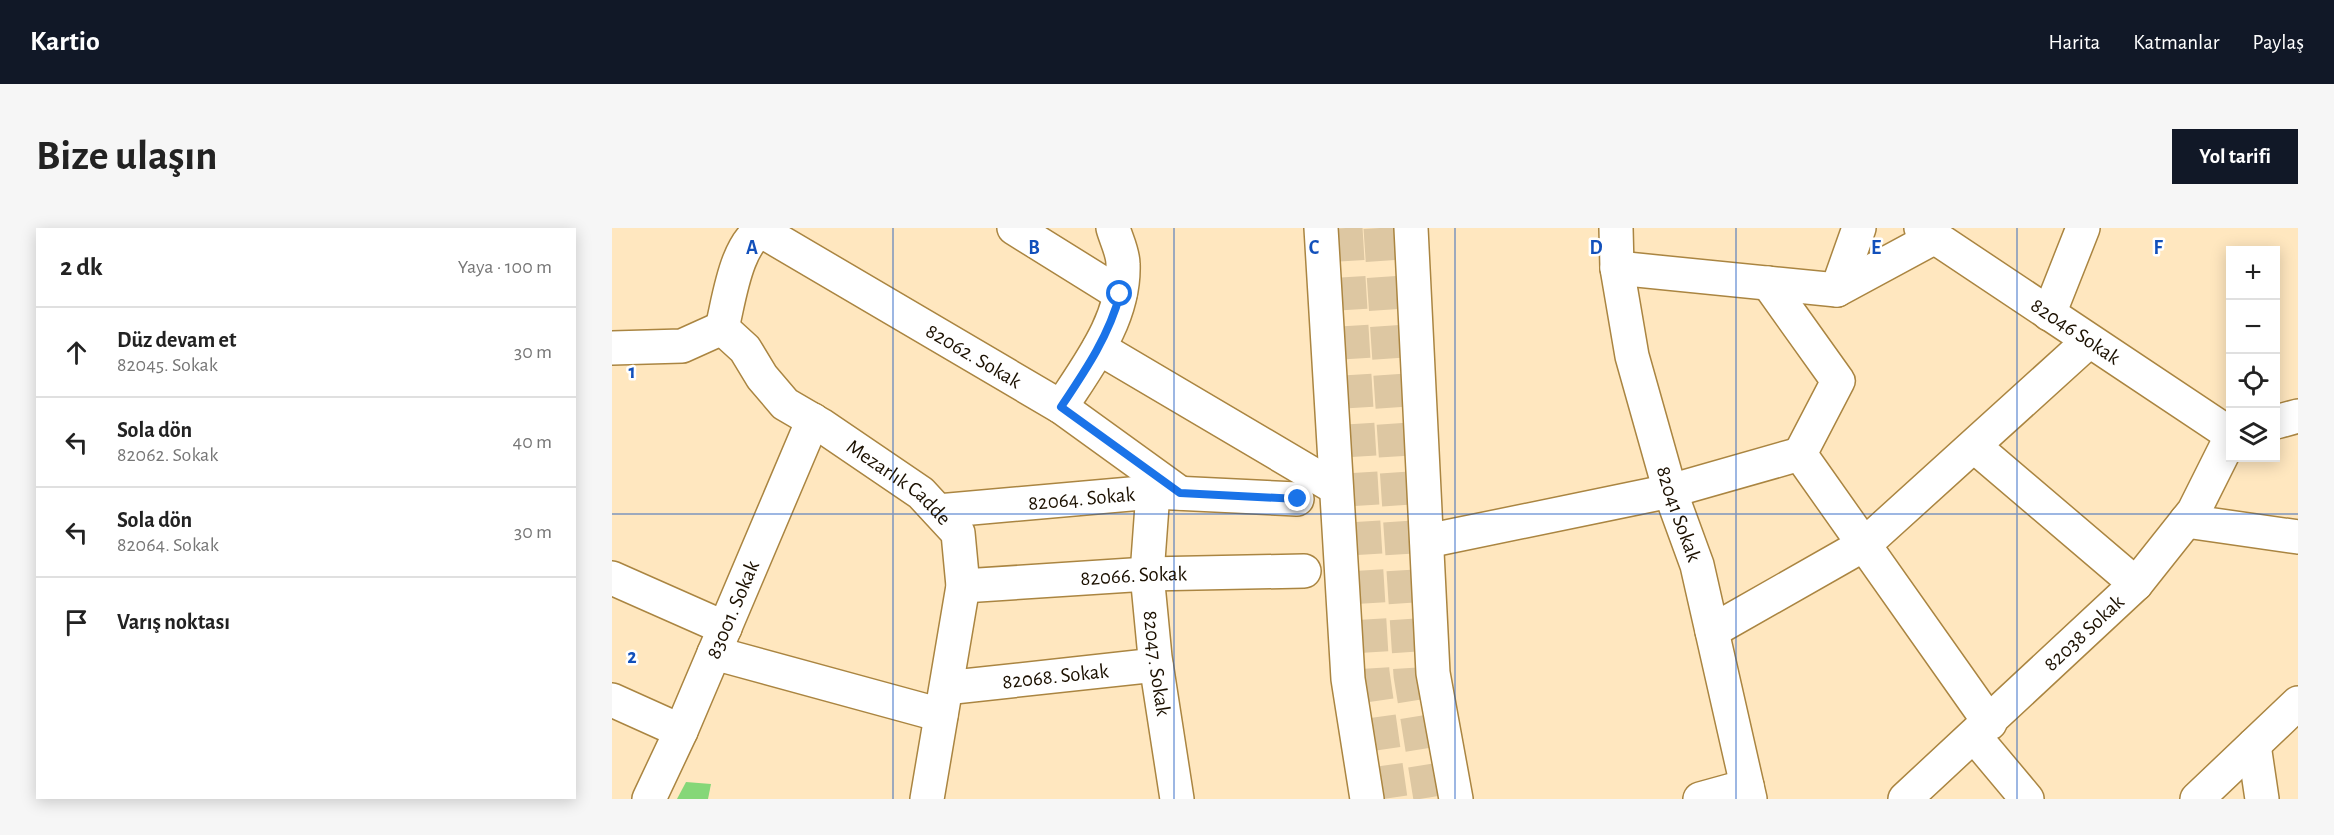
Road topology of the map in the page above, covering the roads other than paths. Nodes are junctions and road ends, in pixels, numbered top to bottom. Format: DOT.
graph roads {
  1 [pos="1014,228"];
  2 [pos="1113,228"];
  3 [pos="1321,228"];
  4 [pos="1411,228"];
  5 [pos="1616,228"];
  6 [pos="1859,228"];
  7 [pos="2083,228"];
  8 [pos="763,229"];
  9 [pos="1928,232"];
  10 [pos="1617,268"];
  11 [pos="1768,283"];
  12 [pos="1837,290"];
  13 [pos="1120,294"];
  14 [pos="2049,314"];
  15 [pos="722,328"];
  16 [pos="2089,341"];
  17 [pos="612,348"];
  18 [pos="1099,348"];
  19 [pos="1061,407"];
  20 [pos="2298,416"];
  21 [pos="813,420"];
  22 [pos="2280,421"];
  23 [pos="2226,431"];
  24 [pos="1974,446"];
  25 [pos="2226,447"];
  26 [pos="1800,454"];
  27 [pos="1336,488"];
  28 [pos="1670,491"];
  29 [pos="1166,492"];
  30 [pos="1298,499"];
  31 [pos="938,511"];
  32 [pos="2186,521"];
  33 [pos="2298,537"];
  34 [pos="1427,541"];
  35 [pos="1865,544"];
  36 [pos="1304,571"];
  37 [pos="1147,574"];
  38 [pos="612,578"];
  39 [pos="2136,584"];
  40 [pos="963,586"];
  41 [pos="1712,631"];
  42 [pos="719,640"];
  43 [pos="1156,665"];
  44 [pos="612,700"];
  45 [pos="948,701"];
  46 [pos="2298,703"];
  47 [pos="1982,730"];
  48 [pos="681,731"];
  49 [pos="2254,745"];
  50 [pos="1748,793"];
  51 [pos="649,799"];
  52 [pos="927,799"];
  53 [pos="1177,799"];
  54 [pos="1367,799"];
  55 [pos="1456,799"];
  56 [pos="1700,799"];
  57 [pos="1905,799"];
  58 [pos="2027,799"];
  59 [pos="2197,799"];
  60 [pos="2262,799"];
  1 -- 13 [label="street"];
  2 -- 13 [label="street"];
  3 -- 27 [label="street"];
  4 -- 34 [label="street"];
  5 -- 10 [label="street, 82041 Sokak"];
  6 -- 12 [label="street"];
  7 -- 14 [label="street"];
  8 -- 15 [label="street"];
  8 -- 19 [label="street, 82062. Sokak"];
  9 -- 12 [label="street"];
  9 -- 14 [label="street, 82046 Sokak"];
  10 -- 11 [label="street"];
  10 -- 28 [label="street, 82041 Sokak"];
  11 -- 12 [label="street"];
  11 -- 26 [label="street"];
  13 -- 18 [label="street"];
  14 -- 16 [label="street, 82046 Sokak"];
  15 -- 17 [label="street"];
  15 -- 21 [label="street, Mezarlık Cadde"];
  16 -- 23 [label="street, 82046 Sokak"];
  16 -- 24 [label="street"];
  18 -- 19 [label="street"];
  18 -- 27 [label="street"];
  19 -- 29 [label="street, 82062. Sokak"];
  20 -- 22 [label="street"];
  21 -- 31 [label="street, Mezarlık Cadde"];
  21 -- 42 [label="street, 83001. Sokak"];
  24 -- 35 [label="street"];
  24 -- 39 [label="street"];
  25 -- 32 [label="street, 82038 Sokak"];
  26 -- 28 [label="street"];
  26 -- 35 [label="street"];
  27 -- 54 [label="street"];
  28 -- 34 [label="street"];
  28 -- 41 [label="street, 82041 Sokak"];
  29 -- 30 [label="street, 82064. Sokak"];
  29 -- 31 [label="street, 82064. Sokak"];
  29 -- 37 [label="street, 82047. Sokak"];
  31 -- 40 [label="street, Mezarlık Cadde"];
  32 -- 33 [label="street"];
  32 -- 39 [label="street, 82038 Sokak"];
  34 -- 55 [label="street"];
  35 -- 41 [label="street"];
  35 -- 47 [label="street"];
  36 -- 37 [label="street, 82066. Sokak"];
  37 -- 40 [label="street, 82066. Sokak"];
  37 -- 43 [label="street, 82047. Sokak"];
  38 -- 42 [label="street"];
  39 -- 47 [label="street, 82038 Sokak"];
  40 -- 45 [label="street, Mezarlık Cadde"];
  41 -- 50 [label="street, 82041 Sokak"];
  42 -- 45 [label="street"];
  42 -- 48 [label="street, 83001. Sokak"];
  43 -- 45 [label="street, 82068. Sokak"];
  43 -- 53 [label="street, 82047. Sokak"];
  44 -- 48 [label="street"];
  45 -- 52 [label="street, Mezarlık Cadde"];
  46 -- 49 [label="street"];
  47 -- 57 [label="street, 82038 Sokak"];
  47 -- 58 [label="street"];
  48 -- 51 [label="street, 83001. Sokak"];
  49 -- 59 [label="street"];
  49 -- 60 [label="street"];
  50 -- 56 [label="street"];
}
